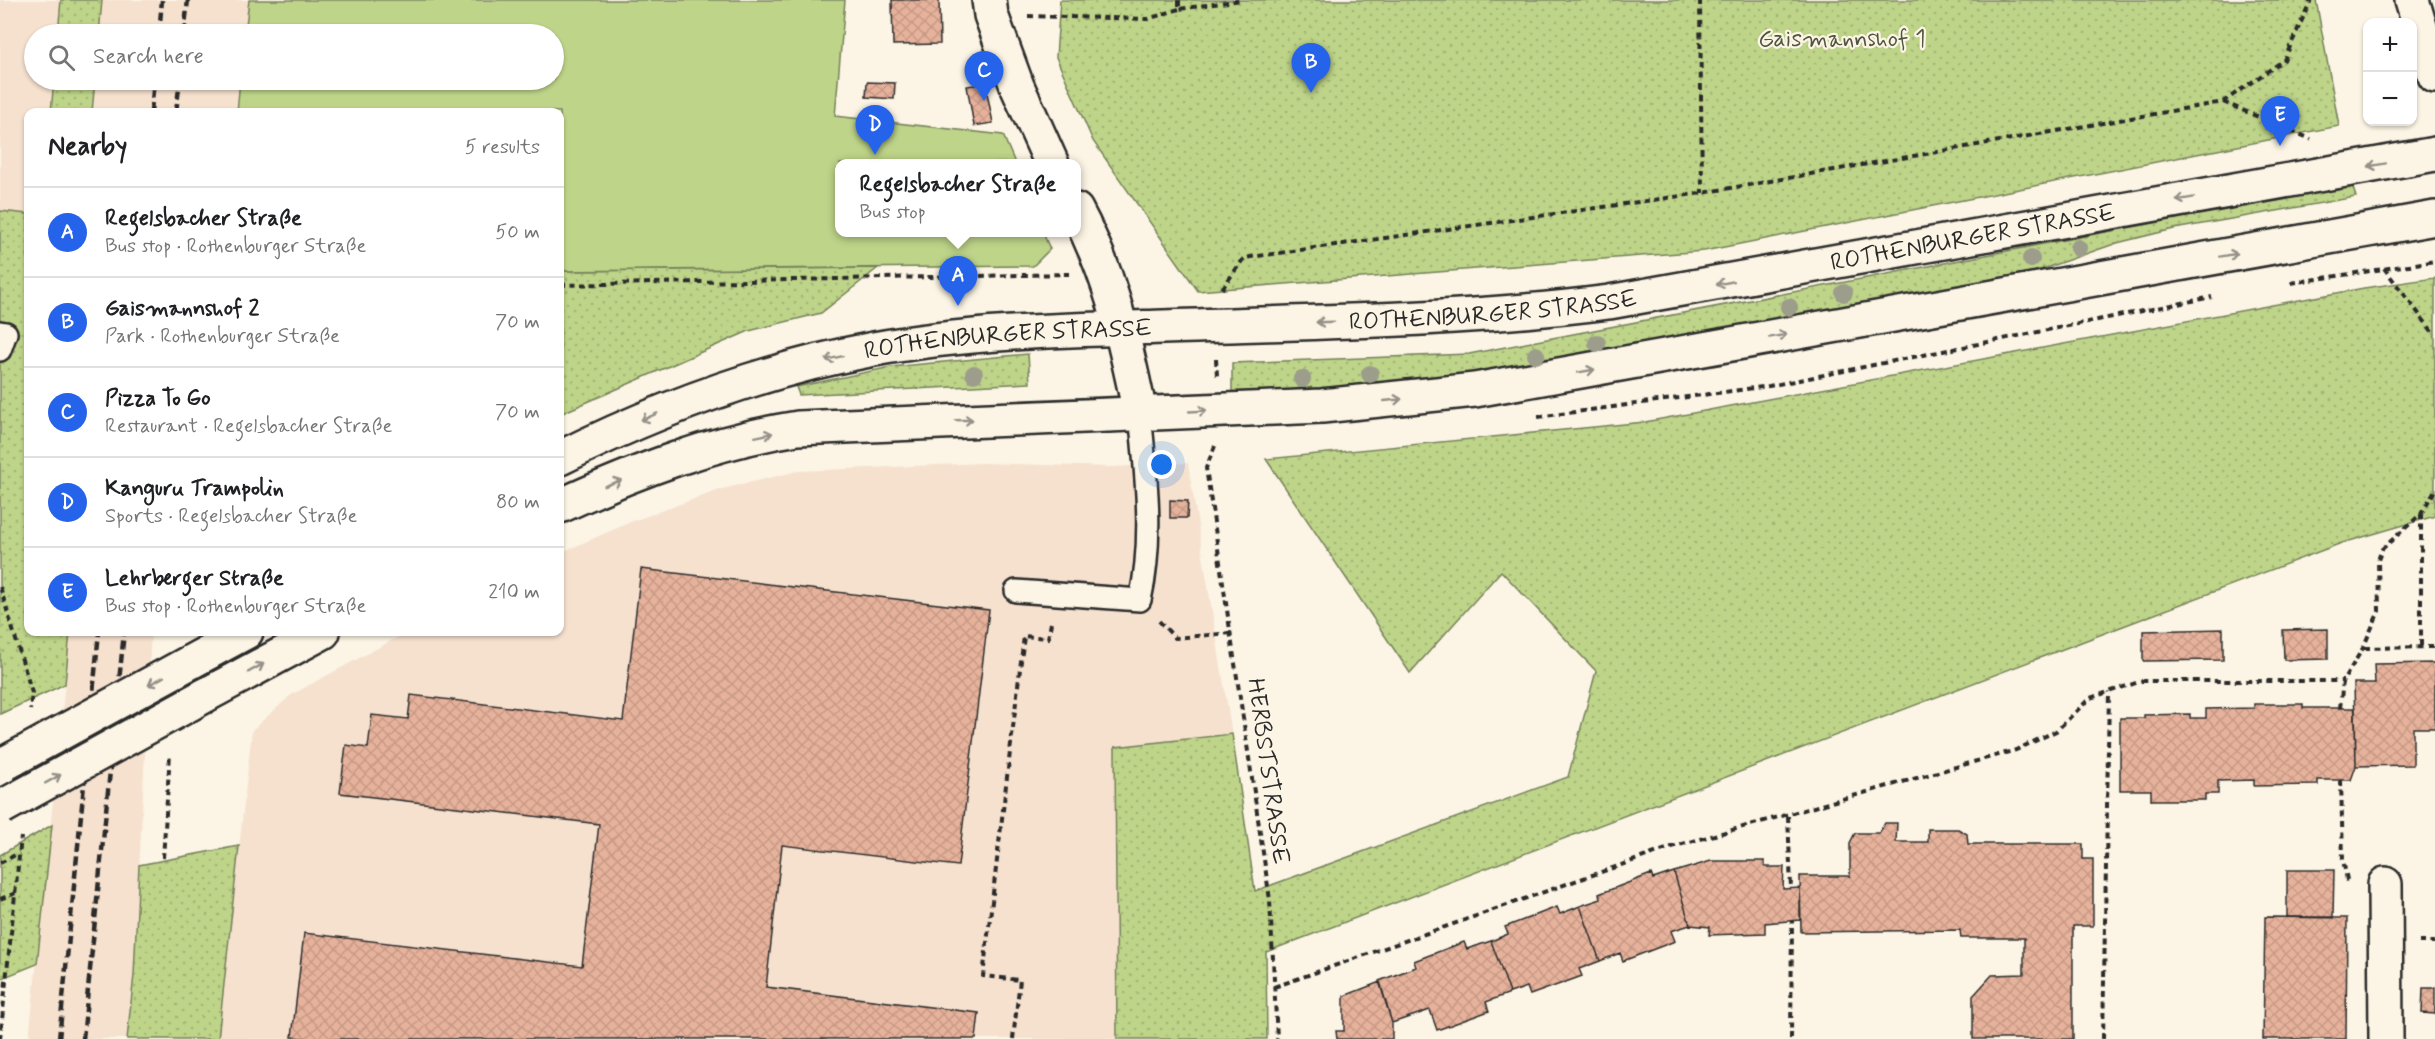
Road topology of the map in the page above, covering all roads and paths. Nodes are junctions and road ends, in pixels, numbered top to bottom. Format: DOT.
graph roads {
  1 [pos="1179,0"];
  2 [pos="1242,0"];
  3 [pos="1700,0"];
  4 [pos="2310,0"];
  5 [pos="2412,0"];
  6 [pos="990,7"];
  7 [pos="1179,9"];
  8 [pos="2435,75"];
  9 [pos="2223,102"];
  10 [pos="2318,142"];
  11 [pos="2435,154"];
  12 [pos="1050,159"];
  13 [pos="1702,193"];
  14 [pos="1081,218"];
  15 [pos="2435,218"];
  16 [pos="2384,269"];
  17 [pos="1105,273"];
  18 [pos="564,285"];
  19 [pos="1216,325"];
  20 [pos="1122,328"];
  21 [pos="2435,334"];
  22 [pos="1140,413"];
  23 [pos="1218,425"];
  24 [pos="564,456"];
  25 [pos="2435,490"];
  26 [pos="564,504"];
  27 [pos="2421,514"];
  28 [pos="1016,591"];
  29 [pos="1056,596"];
  30 [pos="1140,600"];
  31 [pos="1231,633"];
  32 [pos="239,636"];
  33 [pos="316,636"];
  34 [pos="2421,647"];
  35 [pos="2435,647"];
  36 [pos="2363,648"];
  37 [pos="2343,681"];
  38 [pos="2109,692"];
  39 [pos="2340,708"];
  40 [pos="3,765"];
  41 [pos="2341,780"];
  42 [pos="1,808"];
  43 [pos="1788,816"];
  44 [pos="20,853"];
  45 [pos="0,863"];
  46 [pos="2385,884"];
  47 [pos="1791,888"];
  48 [pos="16,893"];
  49 [pos="0,899"];
  50 [pos="1792,920"];
  51 [pos="9,960"];
  52 [pos="1274,987"];
  53 [pos="0,1039"];
  54 [pos="1013,1039"];
  55 [pos="1277,1039"];
  56 [pos="1791,1039"];
  57 [pos="2103,1039"];
  58 [pos="2386,1039"];
  1 -- 7 [label="path"];
  2 -- 7 [label="path"];
  3 -- 13 [label="path"];
  4 -- 9 [label="path"];
  5 -- 8 [label="main road"];
  6 -- 7 [label="path"];
  6 -- 12 [label="main road"];
  9 -- 10 [label="path"];
  9 -- 13 [label="path"];
  11 -- 19 [label="main road, ROTHENBURGER STRASSE, one-way"];
  13 -- 19 [label="path"];
  14 -- 17 [label="main road"];
  23 -- 15 [label="main road, one-way"];
  16 -- 21 [label="path"];
  17 -- 18 [label="path"];
  17 -- 20 [label="main road"];
  19 -- 20 [label="main road, ROTHENBURGER STRASSE"];
  19 -- 23 [label="path"];
  20 -- 22 [label="main road"];
  20 -- 24 [label="main road, ROTHENBURGER STRASSE, one-way"];
  22 -- 23 [label="main road, one-way"];
  26 -- 22 [label="main road, one-way"];
  22 -- 30 [label="lane"];
  23 -- 31 [label="path, HERBSTSTRASSE"];
  25 -- 27 [label="path"];
  27 -- 34 [label="path"];
  27 -- 36 [label="path"];
  28 -- 29 [label="lane"];
  29 -- 30 [label="lane"];
  29 -- 54 [label="path"];
  30 -- 31 [label="path"];
  31 -- 52 [label="path, HERBSTSTRASSE"];
  32 -- 40 [label="main road, one-way, bridge"];
  42 -- 33 [label="main road, one-way, bridge"];
  34 -- 35 [label="path"];
  34 -- 36 [label="path"];
  36 -- 37 [label="path"];
  37 -- 38 [label="path"];
  37 -- 39 [label="path"];
  38 -- 43 [label="path"];
  38 -- 57 [label="path"];
  41 -- 46 [label="path"];
  43 -- 47 [label="path"];
  43 -- 52 [label="path"];
  44 -- 45 [label="path"];
  46 -- 58 [label="main road"];
  48 -- 49 [label="path"];
  50 -- 56 [label="path"];
  51 -- 53 [label="path"];
  52 -- 55 [label="path, HERBSTSTRASSE"];
}
